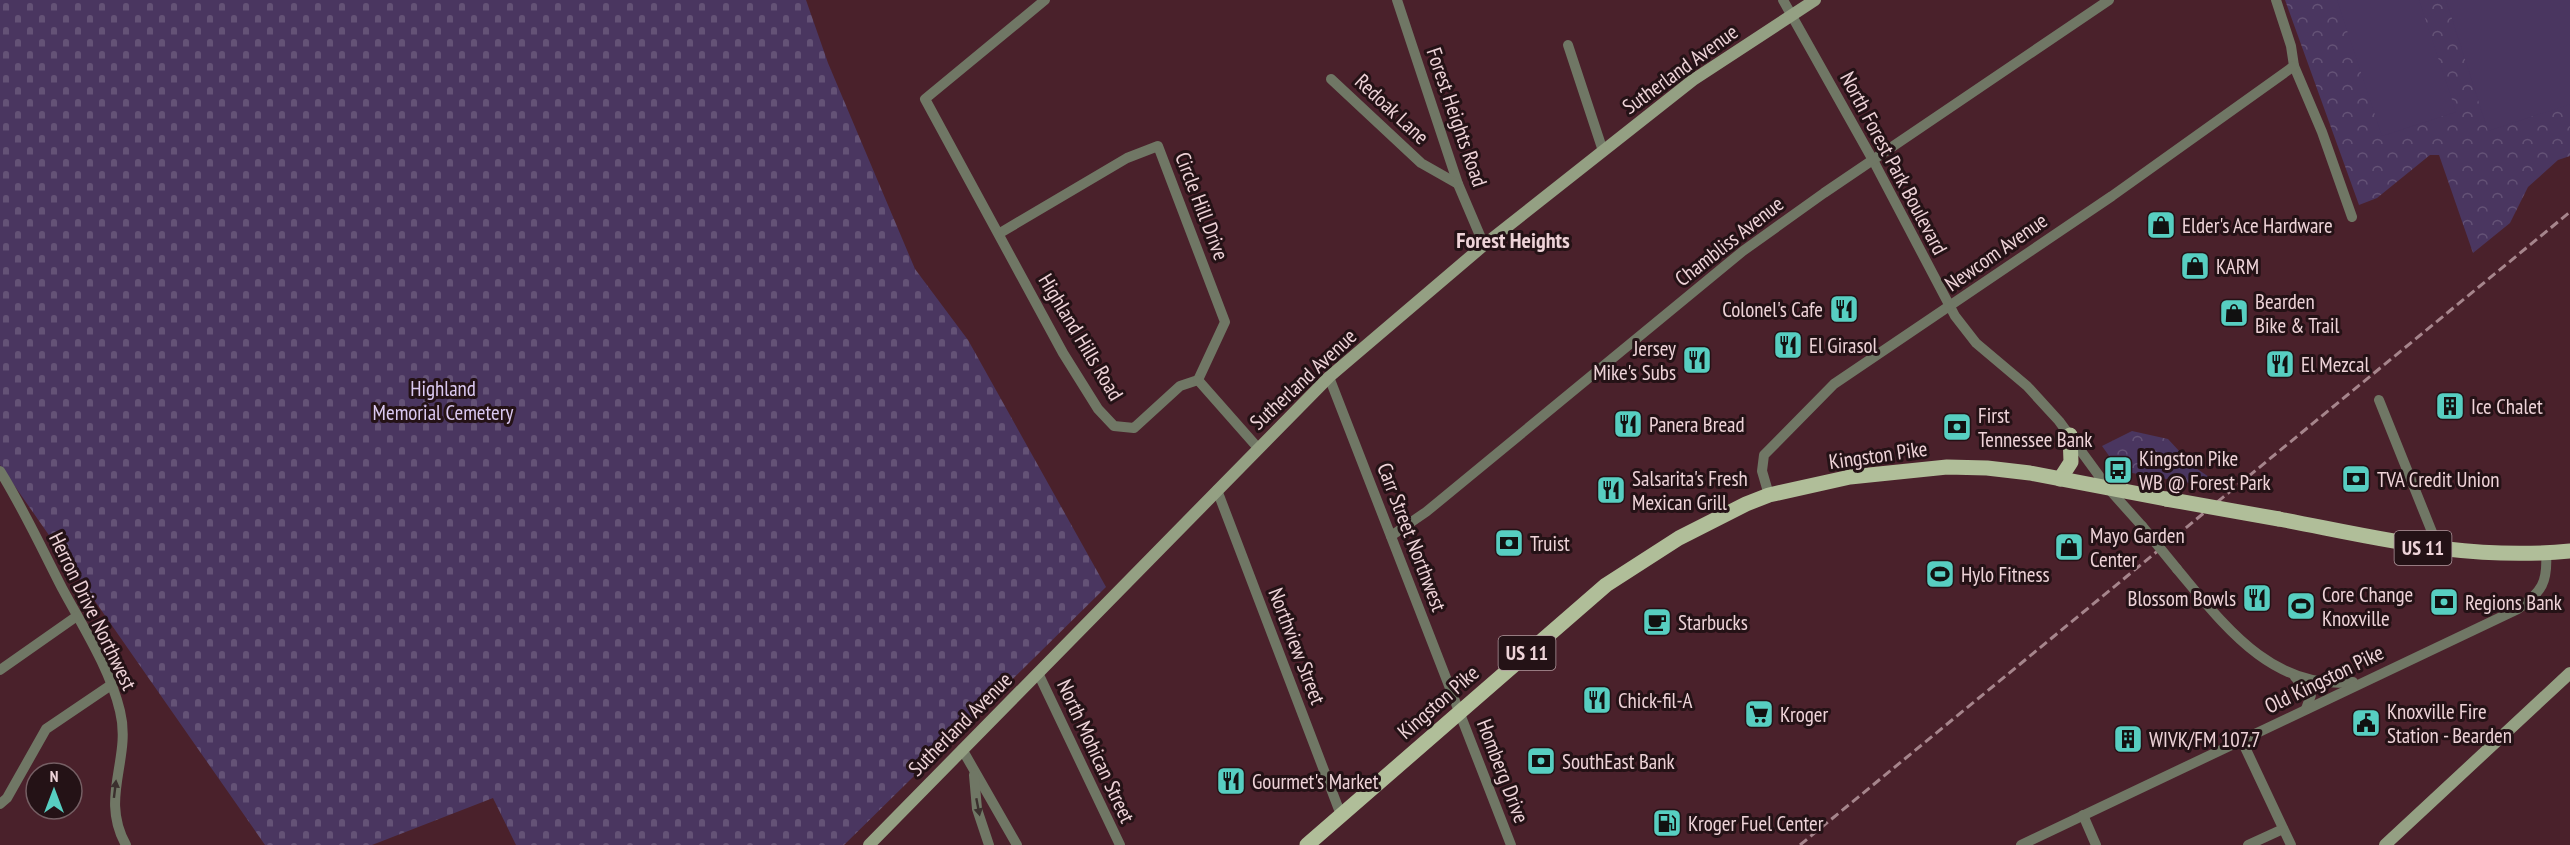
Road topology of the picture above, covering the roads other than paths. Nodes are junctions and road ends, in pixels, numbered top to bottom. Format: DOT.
graph roads {
  1 [pos="1045,0"];
  2 [pos="1396,0"];
  3 [pos="1783,0"];
  4 [pos="1815,0"];
  5 [pos="2109,0"];
  6 [pos="2276,0"];
  7 [pos="1792,15"];
  8 [pos="1568,45"];
  9 [pos="2294,66"];
  10 [pos="1331,79"];
  11 [pos="1603,151"];
  12 [pos="1874,162"];
  13 [pos="1458,184"];
  14 [pos="2352,218"];
  15 [pos="1000,233"];
  16 [pos="1484,245"];
  17 [pos="1949,308"];
  18 [pos="1329,377"];
  19 [pos="1198,380"];
  20 [pos="2379,400"];
  21 [pos="2070,435"];
  22 [pos="1258,448"];
  23 [pos="0,471"];
  24 [pos="2060,479"];
  25 [pos="2108,488"];
  26 [pos="1217,490"];
  27 [pos="1769,495"];
  28 [pos="1391,536"];
  29 [pos="2436,549"];
  30 [pos="2570,551"];
  31 [pos="2546,553"];
  32 [pos="77,616"];
  33 [pos="0,670"];
  34 [pos="1038,673"];
  35 [pos="2290,673"];
  36 [pos="2570,673"];
  37 [pos="2363,681"];
  38 [pos="111,685"];
  39 [pos="2306,709"];
  40 [pos="1459,711"];
  41 [pos="2241,741"];
  42 [pos="962,749"];
  43 [pos="973,769"];
  44 [pos="0,804"];
  45 [pos="1341,815"];
  46 [pos="2083,815"];
  47 [pos="2283,829"];
  48 [pos="126,845"];
  49 [pos="869,845"];
  50 [pos="989,845"];
  51 [pos="1017,845"];
  52 [pos="1120,845"];
  53 [pos="1307,845"];
  54 [pos="1511,845"];
  55 [pos="2021,845"];
  56 [pos="2096,845"];
  57 [pos="2248,845"];
  58 [pos="2291,845"];
  59 [pos="2385,845"];
  1 -- 15 [label="street, Highland Hills Road"];
  2 -- 13 [label="street, Forest Heights Road"];
  3 -- 7 [label="street, North Forest Park Boulevard"];
  4 -- 7 [label="street, Sutherland Avenue"];
  5 -- 12 [label="street, Chambliss Avenue"];
  6 -- 9 [label="street"];
  7 -- 11 [label="street, Sutherland Avenue"];
  7 -- 12 [label="street, North Forest Park Boulevard"];
  8 -- 11 [label="street"];
  9 -- 14 [label="street"];
  9 -- 17 [label="street, Newcom Avenue"];
  10 -- 13 [label="street, Redoak Lane"];
  11 -- 16 [label="street, Sutherland Avenue"];
  12 -- 17 [label="street, North Forest Park Boulevard"];
  12 -- 28 [label="street, Chambliss Avenue"];
  13 -- 16 [label="street, Forest Heights Road"];
  15 -- 19 [label="street, Highland Hills Road"];
  15 -- 19 [label="street, Circle Hill Drive"];
  16 -- 18 [label="street, Sutherland Avenue"];
  17 -- 21 [label="street, North Forest Park Boulevard"];
  17 -- 27 [label="street, Newcom Avenue"];
  18 -- 22 [label="street, Sutherland Avenue"];
  18 -- 28 [label="street, Carr Street Northwest"];
  19 -- 22 [label="street"];
  20 -- 29 [label="street"];
  21 -- 24 [label="main road"];
  21 -- 25 [label="street, North Forest Park Boulevard"];
  22 -- 26 [label="street, Sutherland Avenue"];
  23 -- 32 [label="street, Herron Drive Northwest"];
  24 -- 25 [label="main road, Kingston Pike / US 11"];
  24 -- 27 [label="main road, Kingston Pike / US 11"];
  25 -- 29 [label="main road, Kingston Pike / US 11, bridge"];
  25 -- 35 [label="street, North Forest Park Boulevard, bridge"];
  26 -- 34 [label="street, Sutherland Avenue"];
  26 -- 45 [label="street, Northview Street"];
  27 -- 40 [label="main road, Kingston Pike / US 11"];
  28 -- 40 [label="street, Carr Street Northwest"];
  29 -- 31 [label="main road, Kingston Pike / US 11"];
  30 -- 31 [label="main road, Kingston Pike / US 11"];
  31 -- 37 [label="street, Old Kingston Pike"];
  32 -- 33 [label="street"];
  32 -- 38 [label="street, Herron Drive Northwest"];
  34 -- 42 [label="street, Sutherland Avenue"];
  34 -- 52 [label="street, North Mohican Street"];
  35 -- 37 [label="street"];
  35 -- 39 [label="street"];
  36 -- 59 [label="street"];
  37 -- 39 [label="street, Old Kingston Pike"];
  38 -- 44 [label="street"];
  48 -- 38 [label="street, Herron Drive Northwest, one-way"];
  39 -- 41 [label="street, Old Kingston Pike"];
  40 -- 45 [label="main road, Kingston Pike / US 11"];
  40 -- 54 [label="street, Homberg Drive"];
  41 -- 46 [label="street, Old Kingston Pike"];
  41 -- 47 [label="street"];
  42 -- 43 [label="street"];
  42 -- 49 [label="street, Sutherland Avenue"];
  43 -- 50 [label="street, one-way"];
  43 -- 51 [label="street"];
  45 -- 53 [label="main road, Kingston Pike / US 11"];
  46 -- 55 [label="street, Old Kingston Pike"];
  46 -- 56 [label="street"];
  47 -- 57 [label="street"];
  47 -- 58 [label="street"];
}
